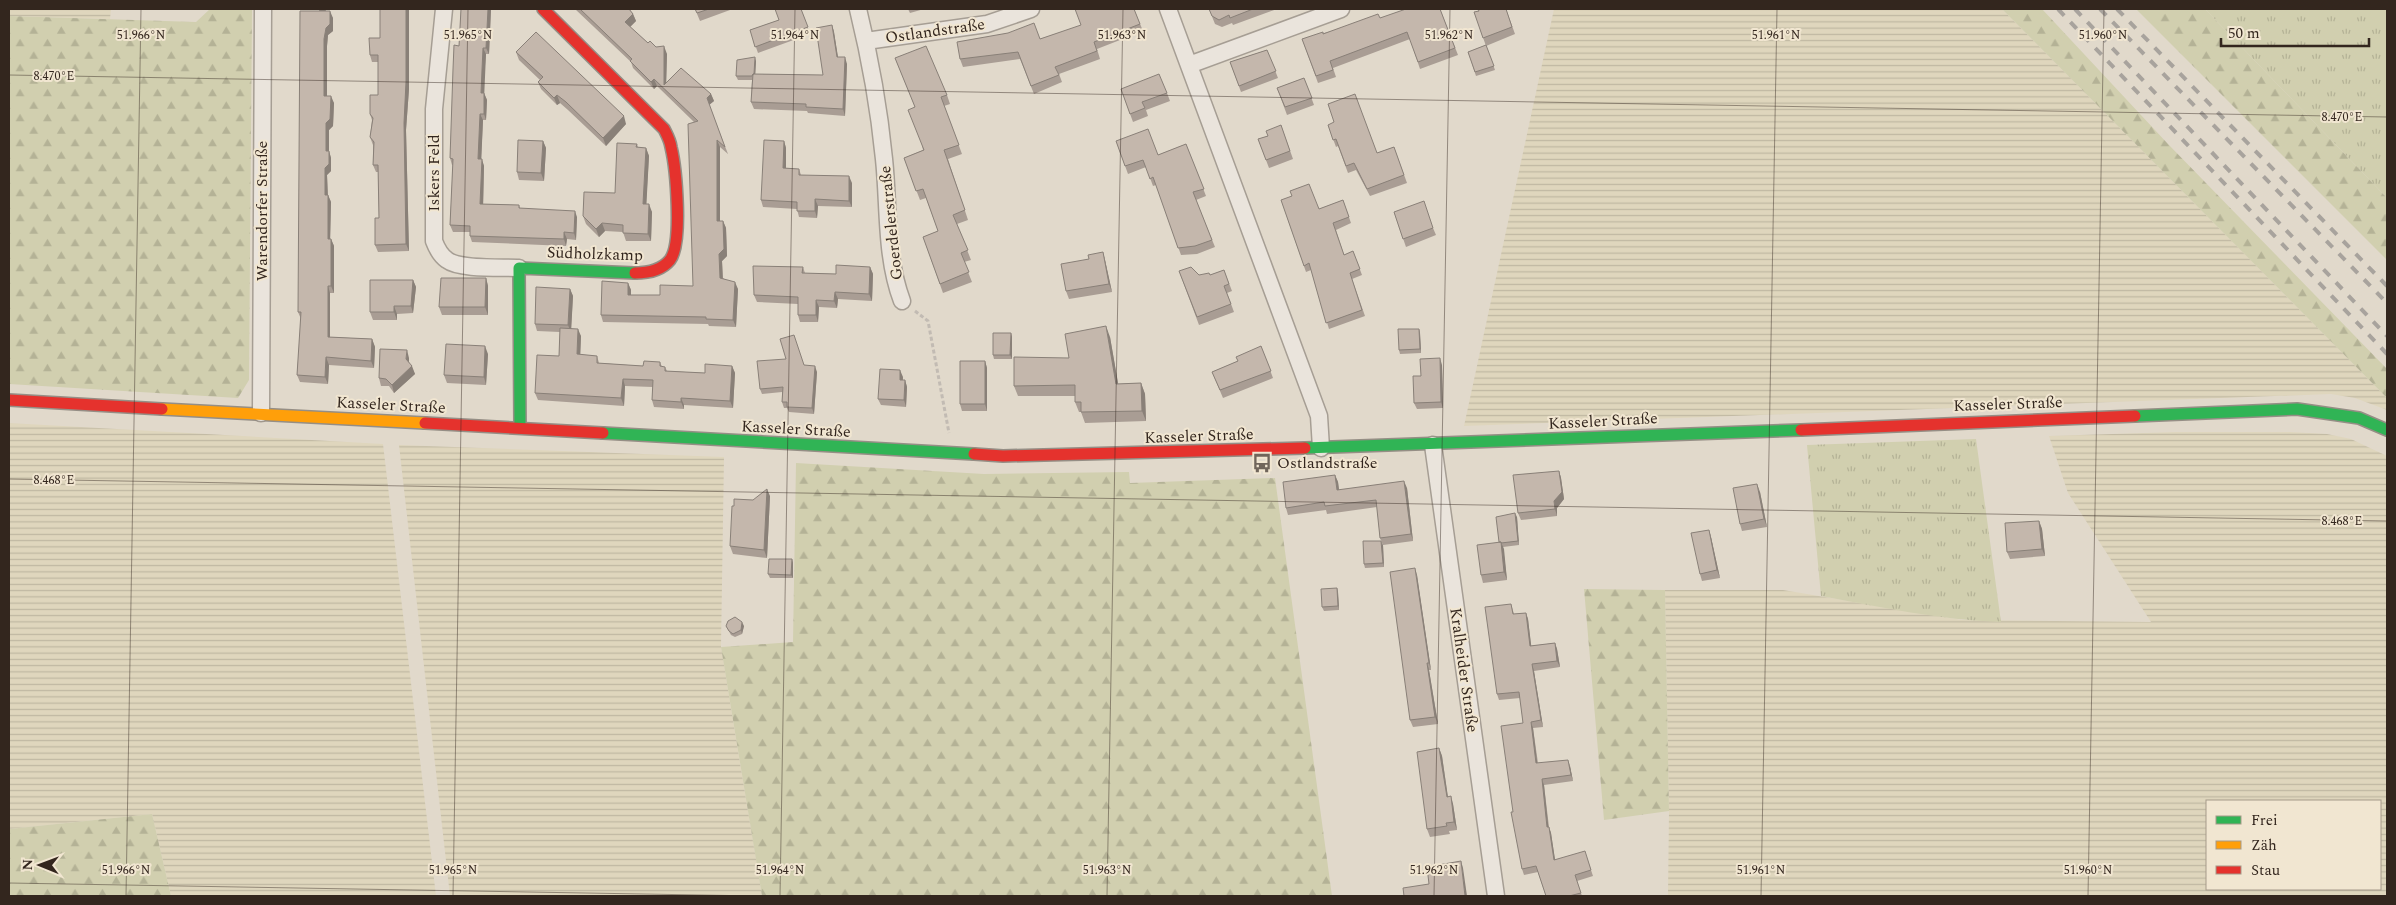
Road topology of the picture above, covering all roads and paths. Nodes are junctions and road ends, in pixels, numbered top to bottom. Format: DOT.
graph roads {
  1 [pos="263,9"];
  2 [pos="444,9"];
  3 [pos="543,9"];
  4 [pos="858,9"];
  5 [pos="1031,9"];
  6 [pos="1168,9"];
  7 [pos="1341,9"];
  8 [pos="866,41"];
  9 [pos="1189,65"];
  10 [pos="519,268"];
  11 [pos="902,301"];
  12 [pos="9,400"];
  13 [pos="261,413"];
  14 [pos="520,428"];
  15 [pos="2387,430"];
  16 [pos="1433,445"];
  17 [pos="1321,448"];
  18 [pos="949,454"];
  19 [pos="1496,896"];
  1 -- 13 [label="street, Warendorfer Straße"];
  2 -- 10 [label="street, Iskers Feld"];
  3 -- 10 [label="street, Südholzkamp"];
  4 -- 8 [label="street, Goerdelerstraße"];
  5 -- 8 [label="street, Ostlandstraße"];
  6 -- 9 [label="street"];
  7 -- 9 [label="street"];
  8 -- 11 [label="street, Goerdelerstraße"];
  9 -- 17 [label="street"];
  10 -- 14 [label="street"];
  11 -- 18 [label="path, Goerdelerstraße"];
  12 -- 13 [label="street, Kasseler Straße"];
  13 -- 14 [label="street, Kasseler Straße"];
  14 -- 18 [label="street, Kasseler Straße"];
  15 -- 16 [label="street, Kasseler Straße"];
  16 -- 17 [label="street, Kasseler Straße"];
  16 -- 19 [label="street, Kralheider Straße"];
  17 -- 18 [label="street, Kasseler Straße"];
}
